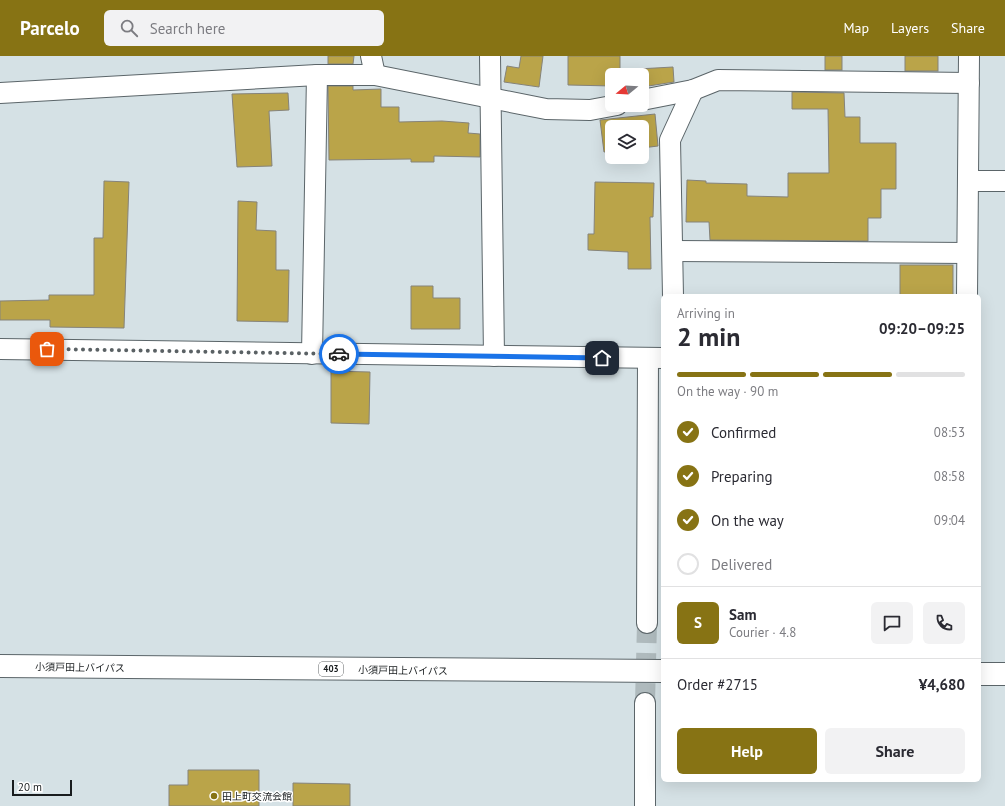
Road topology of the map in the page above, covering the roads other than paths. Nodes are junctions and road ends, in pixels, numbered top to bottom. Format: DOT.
graph roads {
  1 [pos="490,56"];
  2 [pos="969,56"];
  3 [pos="373,65"];
  4 [pos="317,75"];
  5 [pos="969,83"];
  6 [pos="692,90"];
  7 [pos="0,93"];
  8 [pos="491,97"];
  9 [pos="649,99"];
  10 [pos="605,107"];
  11 [pos="968,181"];
  12 [pos="1005,181"];
  13 [pos="673,252"];
  14 [pos="967,253"];
  15 [pos="673,294"];
  16 [pos="968,294"];
  17 [pos="0,349"];
  18 [pos="312,354"];
  19 [pos="494,356"];
  20 [pos="656,358"];
  21 [pos="647,623"];
  22 [pos="0,666"];
  23 [pos="661,672"];
  24 [pos="981,674"];
  25 [pos="1005,674"];
  26 [pos="645,703"];
  27 [pos="645,806"];
  1 -- 8 [label="street"];
  2 -- 5 [label="street"];
  3 -- 4 [label="street"];
  3 -- 8 [label="street"];
  4 -- 7 [label="street"];
  4 -- 18 [label="street"];
  5 -- 6 [label="street"];
  5 -- 11 [label="street"];
  6 -- 9 [label="street"];
  6 -- 13 [label="street"];
  8 -- 10 [label="street"];
  8 -- 19 [label="street"];
  11 -- 12 [label="street"];
  11 -- 14 [label="street"];
  13 -- 14 [label="street"];
  13 -- 15 [label="street"];
  14 -- 16 [label="street"];
  17 -- 18 [label="street"];
  18 -- 19 [label="street"];
  19 -- 20 [label="street"];
  20 -- 21 [label="street"];
  22 -- 23 [label="highway, 小須戸田上バイパス / 403"];
  24 -- 25 [label="highway"];
  26 -- 27 [label="street"];
}
